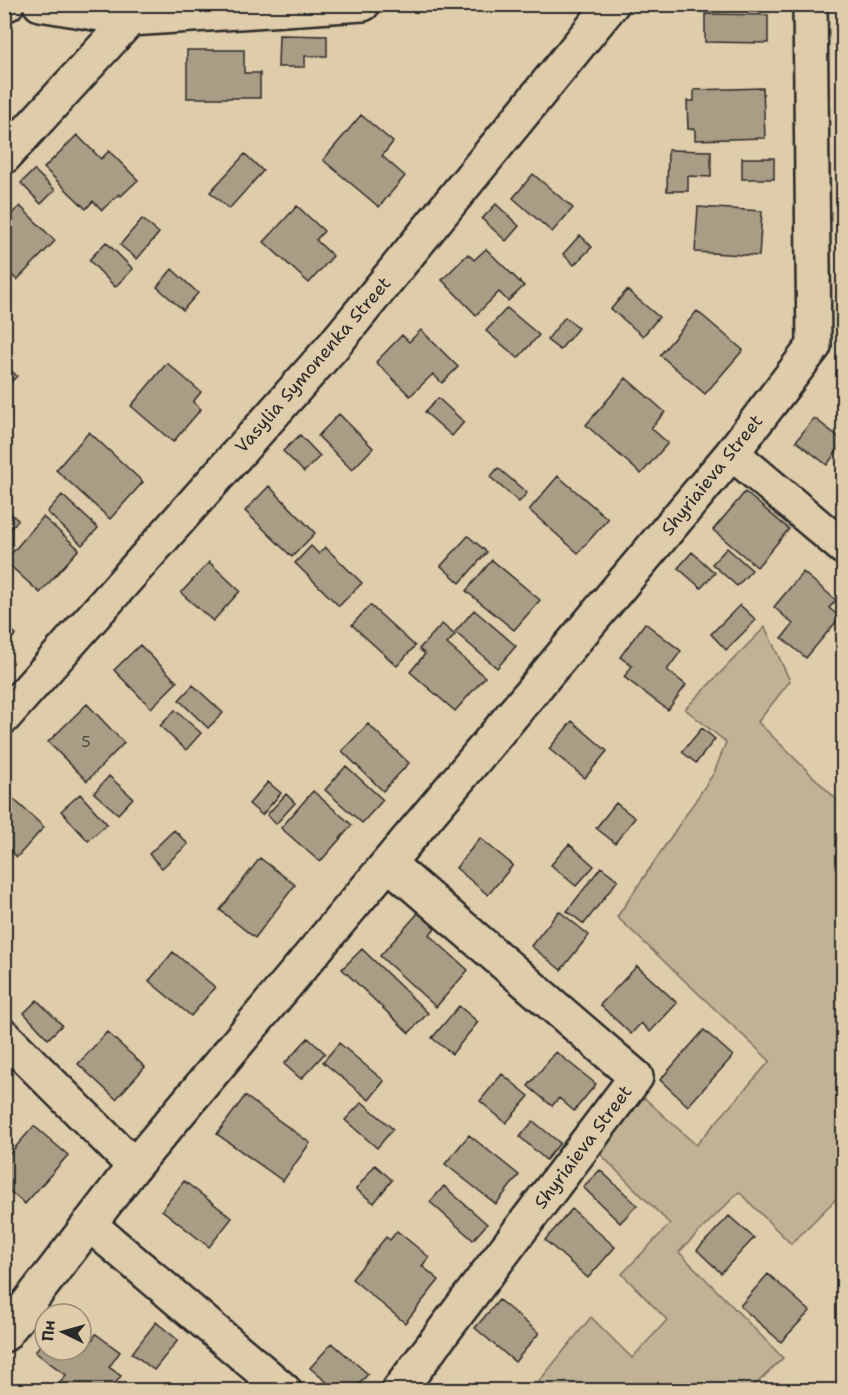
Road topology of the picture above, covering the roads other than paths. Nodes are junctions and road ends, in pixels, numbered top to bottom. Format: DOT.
graph roads {
  1 [pos="40,4"];
  2 [pos="363,4"];
  3 [pos="612,4"];
  4 [pos="810,4"];
  5 [pos="130,19"];
  6 [pos="4,157"];
  7 [pos="732,453"];
  8 [pos="843,548"];
  9 [pos="4,717"];
  10 [pos="389,864"];
  11 [pos="4,1036"];
  12 [pos="134,1166"];
  13 [pos="89,1224"];
  14 [pos="4,1335"];
  15 [pos="284,1390"];
  16 [pos="399,1390"];
  1 -- 5 [label="street"];
  2 -- 5 [label="street"];
  3 -- 9 [label="street, Vasylia Symonenka Street"];
  4 -- 7 [label="street, Shyriaieva Street"];
  5 -- 6 [label="street"];
  7 -- 8 [label="street"];
  7 -- 10 [label="street, Shyriaieva Street"];
  10 -- 12 [label="street, Shyriaieva Street"];
  10 -- 16 [label="street, Shyriaieva Street"];
  11 -- 12 [label="street"];
  12 -- 13 [label="street, Shyriaieva Street"];
  13 -- 14 [label="street, Shyriaieva Street"];
  13 -- 15 [label="street"];
}
